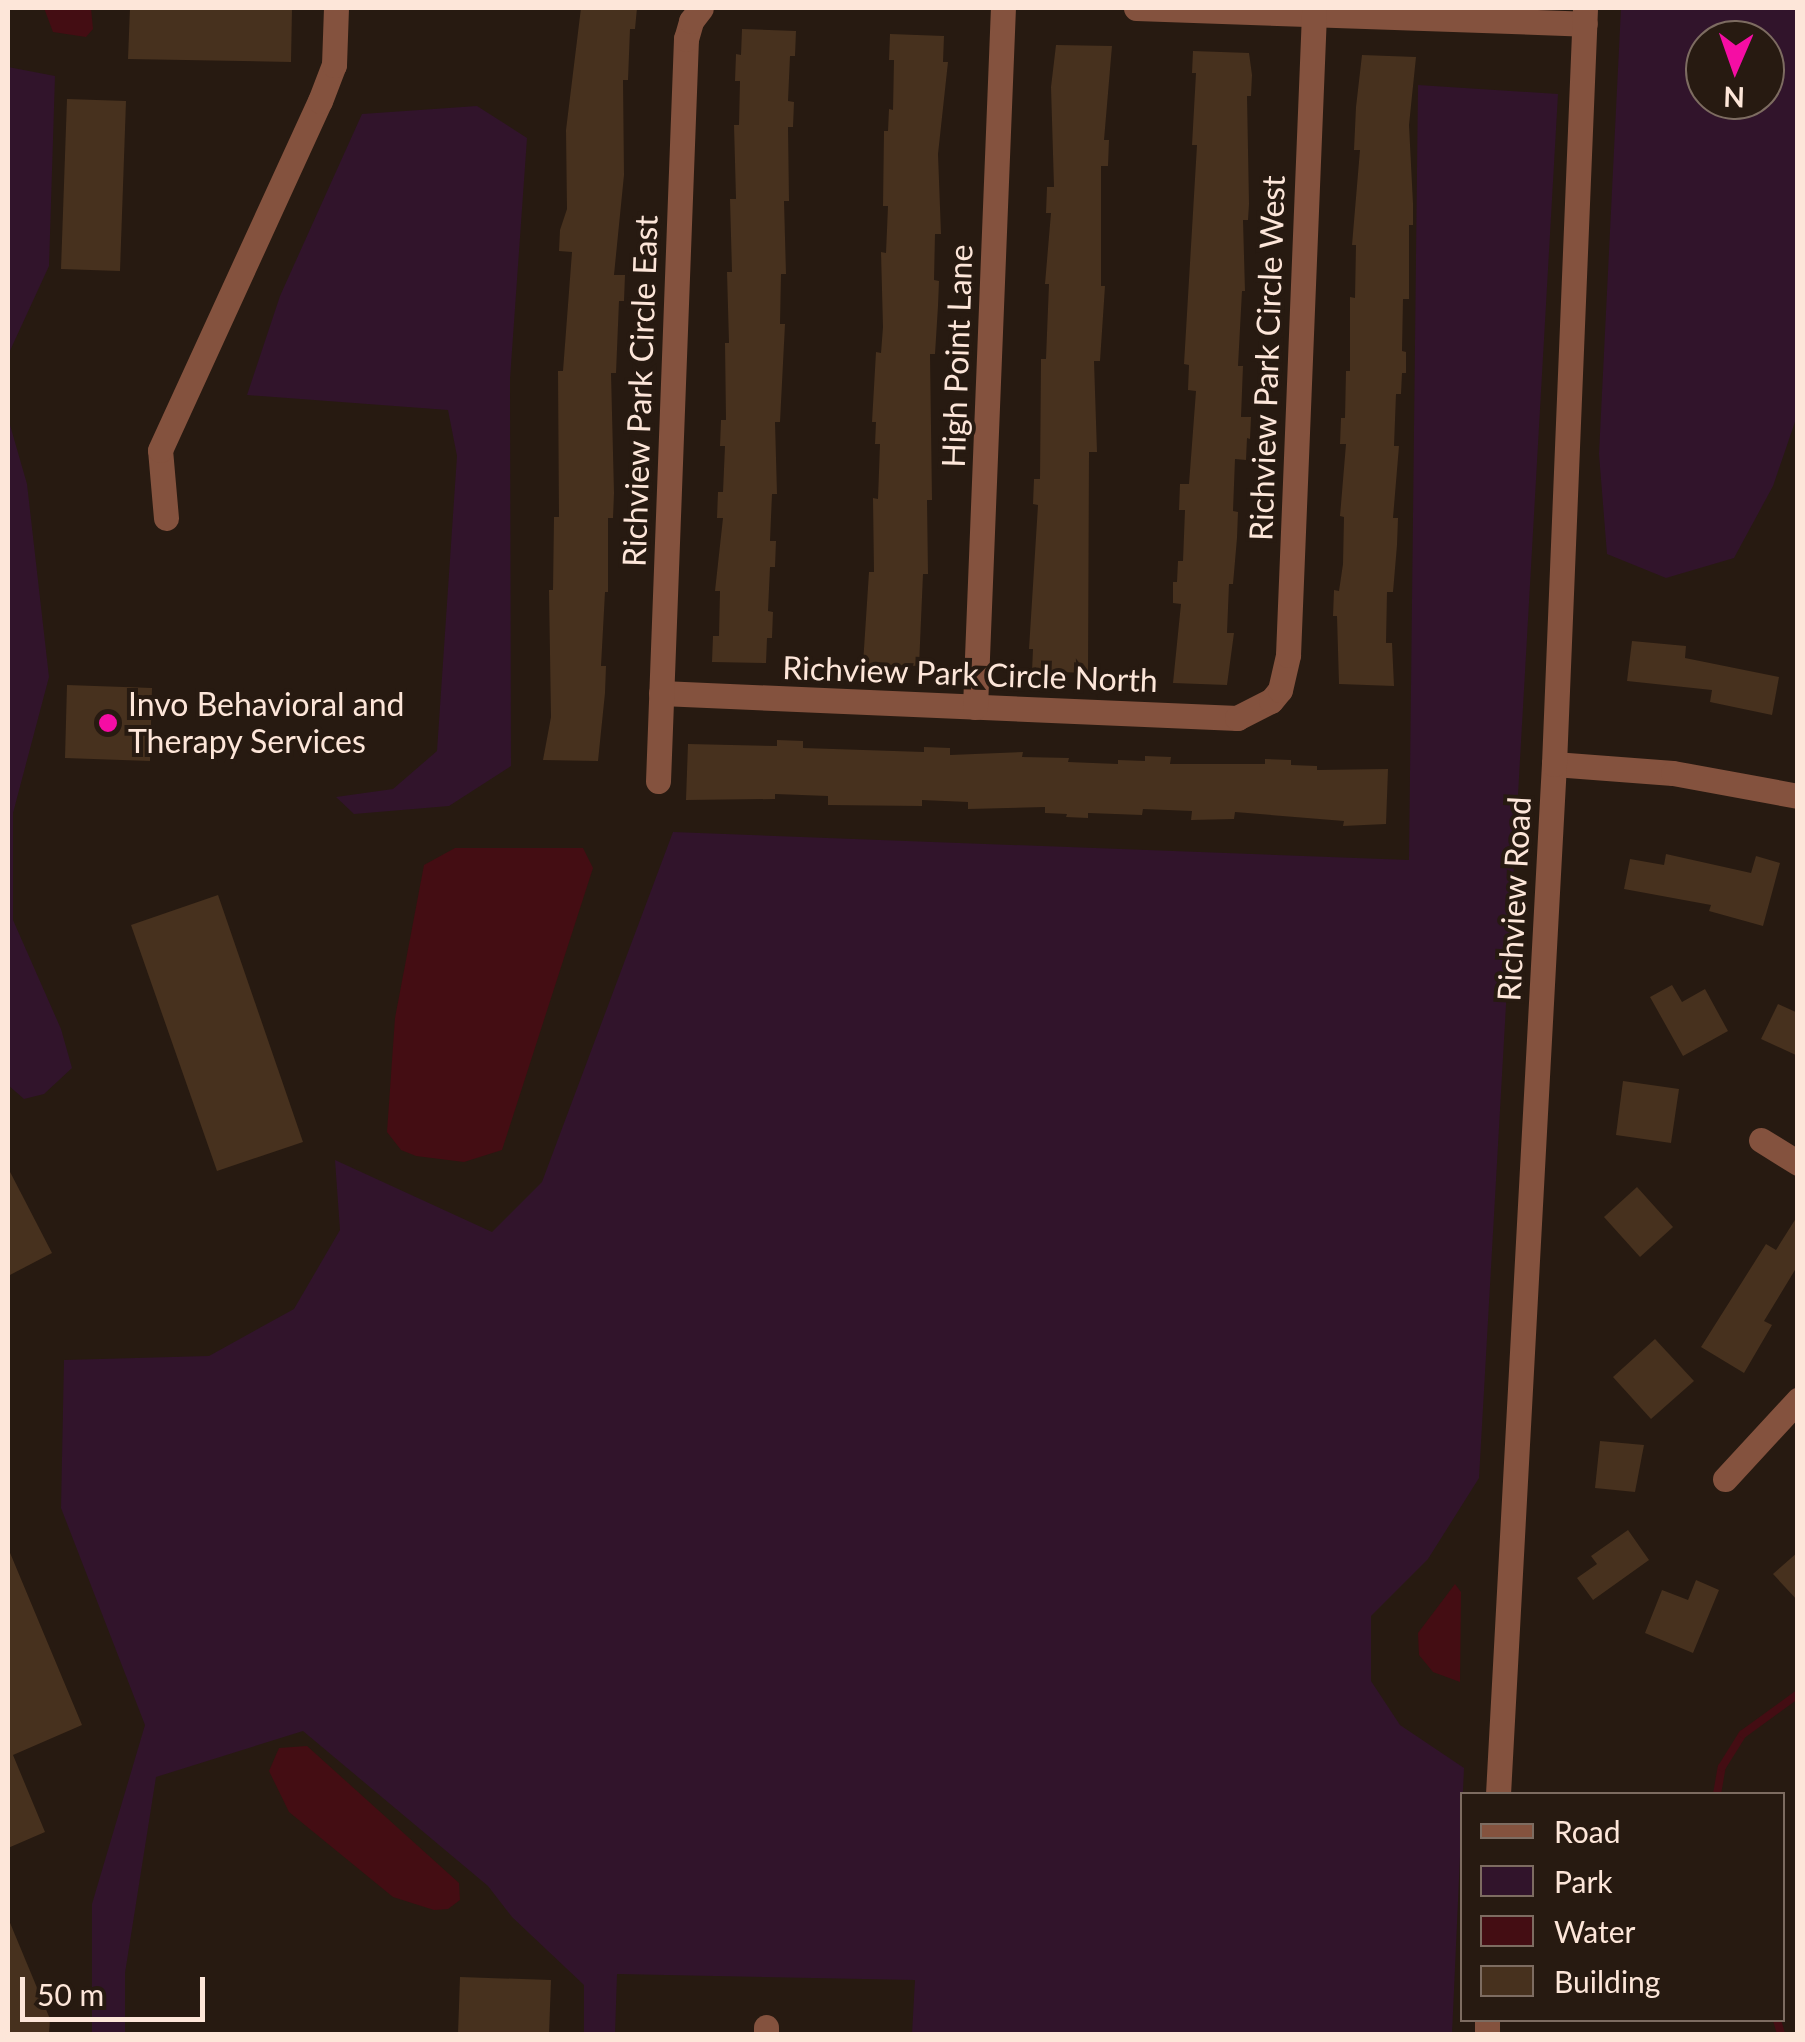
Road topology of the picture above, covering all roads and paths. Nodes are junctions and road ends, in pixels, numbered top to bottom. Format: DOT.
graph roads {
  1 [pos="336,8"];
  2 [pos="702,8"];
  3 [pos="1003,8"];
  4 [pos="1136,8"];
  5 [pos="1314,14"];
  6 [pos="1585,16"];
  7 [pos="166,518"];
  8 [pos="661,694"];
  9 [pos="1271,701"];
  10 [pos="975,707"];
  11 [pos="1554,764"];
  12 [pos="658,781"];
  13 [pos="1798,796"];
  14 [pos="1761,1140"];
  15 [pos="1798,1162"];
  16 [pos="1798,1400"];
  17 [pos="1725,1480"];
  18 [pos="1498,1792"];
  1 -- 7 [label="street"];
  2 -- 8 [label="street, Richview Park Circle East"];
  3 -- 10 [label="street, High Point Lane"];
  4 -- 5 [label="street"];
  5 -- 6 [label="street"];
  5 -- 9 [label="street, Richview Park Circle West"];
  6 -- 11 [label="street, Richview Road"];
  8 -- 10 [label="street, Richview Park Circle North"];
  8 -- 12 [label="street, Richview Park Circle East"];
  9 -- 10 [label="street, Richview Park Circle North"];
  11 -- 13 [label="street"];
  11 -- 18 [label="street, Richview Road"];
  14 -- 15 [label="street"];
  16 -- 17 [label="street"];
}
